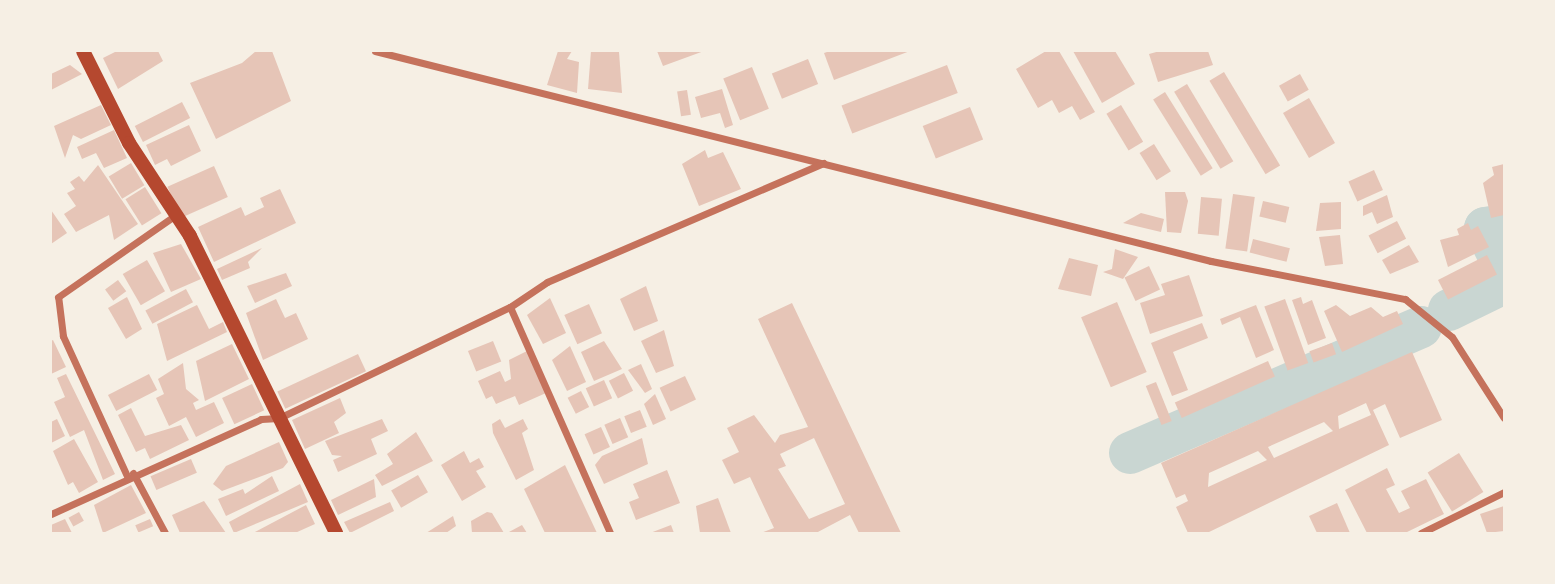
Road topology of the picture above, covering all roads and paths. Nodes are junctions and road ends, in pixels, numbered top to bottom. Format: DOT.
graph roads {
  1 [pos="83,51"];
  2 [pos="375,51"];
  3 [pos="823,163"];
  4 [pos="174,216"];
  5 [pos="510,307"];
  6 [pos="279,418"];
  7 [pos="1504,418"];
  8 [pos="130,475"];
  9 [pos="1504,492"];
  10 [pos="51,514"];
  11 [pos="165,533"];
  12 [pos="336,533"];
  13 [pos="610,533"];
  14 [pos="1421,533"];
  1 -- 4 [label="main road"];
  2 -- 3 [label="street"];
  3 -- 5 [label="street"];
  3 -- 7 [label="street"];
  4 -- 6 [label="main road"];
  4 -- 8 [label="street"];
  5 -- 6 [label="street"];
  5 -- 13 [label="street"];
  6 -- 8 [label="street"];
  6 -- 12 [label="main road"];
  8 -- 10 [label="street"];
  8 -- 11 [label="street"];
  9 -- 14 [label="street"];
}
